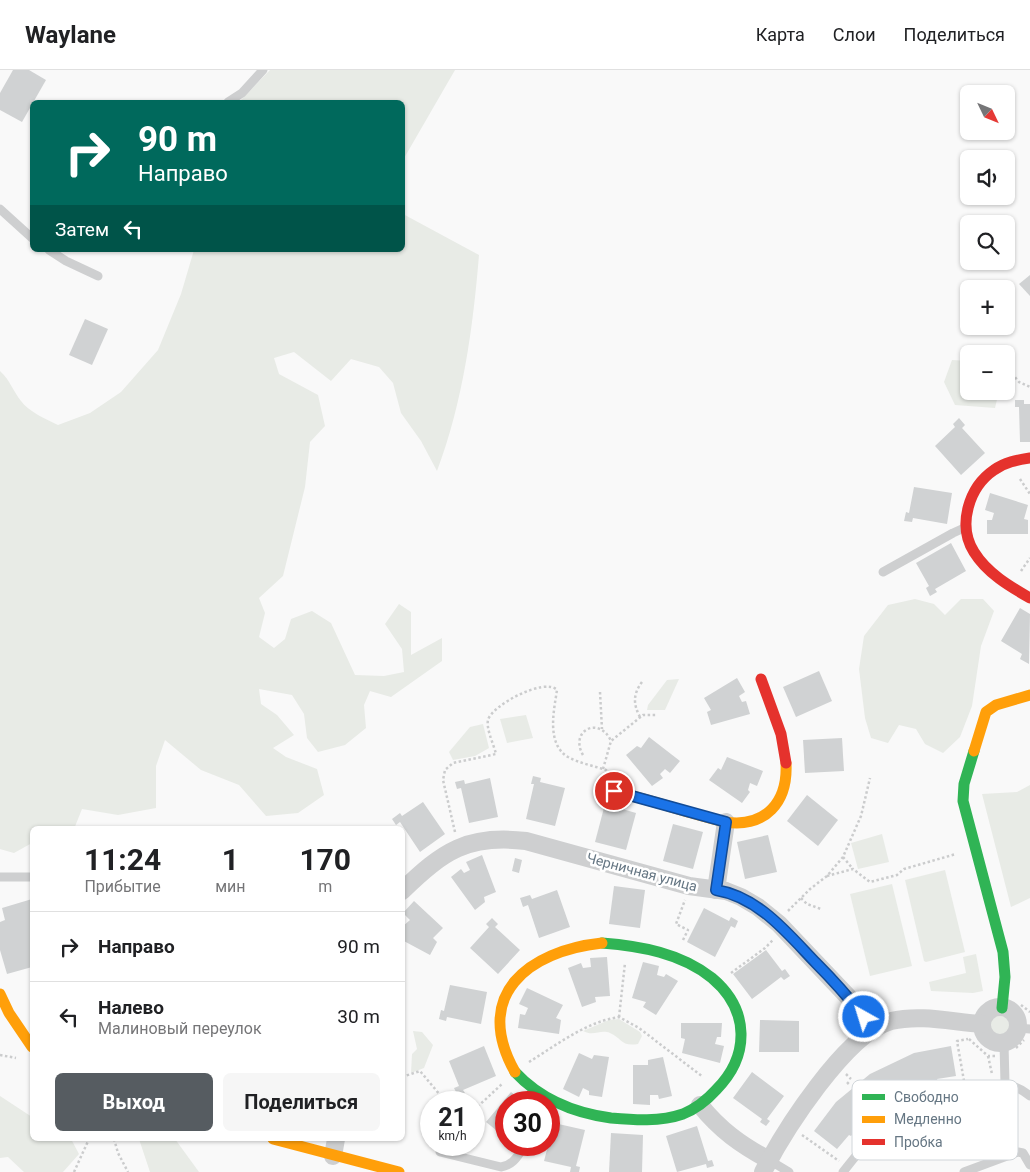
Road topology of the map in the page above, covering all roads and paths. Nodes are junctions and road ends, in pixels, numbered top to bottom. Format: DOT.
graph roads {
  1 [pos="263,70"];
  2 [pos="231,100"];
  3 [pos="0,209"];
  4 [pos="30,236"];
  5 [pos="52,252"];
  6 [pos="98,276"];
  7 [pos="1015,377"];
  8 [pos="1030,387"];
  9 [pos="1030,458"];
  10 [pos="966,528"];
  11 [pos="883,572"];
  12 [pos="1030,598"];
  13 [pos="761,679"];
  14 [pos="642,682"];
  15 [pos="600,692"];
  16 [pos="1030,695"];
  17 [pos="657,715"];
  18 [pos="640,717"];
  19 [pos="602,729"];
  20 [pos="611,741"];
  21 [pos="583,755"];
  22 [pos="580,761"];
  23 [pos="603,769"];
  24 [pos="870,778"];
  25 [pos="614,791"];
  26 [pos="726,822"];
  27 [pos="455,832"];
  28 [pos="961,852"];
  29 [pos="843,857"];
  30 [pos="853,869"];
  31 [pos="0,876"];
  32 [pos="827,876"];
  33 [pos="30,877"];
  34 [pos="405,888"];
  35 [pos="716,890"];
  36 [pos="686,898"];
  37 [pos="801,898"];
  38 [pos="821,909"];
  39 [pos="787,913"];
  40 [pos="774,939"];
  41 [pos="681,943"];
  42 [pos="625,965"];
  43 [pos="730,974"];
  44 [pos="0,994"];
  45 [pos="1002,1008"];
  46 [pos="619,1017"];
  47 [pos="975,1029"];
  48 [pos="873,1030"];
  49 [pos="1025,1032"];
  50 [pos="965,1040"];
  51 [pos="30,1044"];
  52 [pos="1006,1051"];
  53 [pos="533,1060"];
  54 [pos="701,1075"];
  55 [pos="405,1076"];
  56 [pos="850,1079"];
  57 [pos="964,1080"];
  58 [pos="1005,1080"];
  59 [pos="847,1084"];
  60 [pos="1018,1087"];
  61 [pos="498,1089"];
  62 [pos="436,1091"];
  63 [pos="534,1091"];
  64 [pos="1030,1096"];
  65 [pos="485,1100"];
  66 [pos="700,1104"];
  67 [pos="560,1109"];
  68 [pos="798,1132"];
  69 [pos="88,1141"];
  70 [pos="115,1141"];
  71 [pos="280,1141"];
  72 [pos="336,1141"];
  73 [pos="1018,1152"];
  74 [pos="333,1156"];
  75 [pos="456,1156"];
  76 [pos="518,1156"];
  77 [pos="852,1160"];
  78 [pos="996,1160"];
  79 [pos="840,1162"];
  80 [pos="1030,1164"];
  81 [pos="766,1166"];
  82 [pos="74,1172"];
  83 [pos="128,1172"];
  84 [pos="398,1172"];
  85 [pos="789,1172"];
  86 [pos="842,1172"];
  87 [pos="964,1172"];
  1 -- 2 [label="lane"];
  3 -- 4 [label="lane"];
  5 -- 6 [label="lane"];
  7 -- 8 [label="path"];
  9 -- 10 [label="street"];
  10 -- 11 [label="lane"];
  10 -- 12 [label="street"];
  13 -- 26 [label="street"];
  14 -- 18 [label="path"];
  15 -- 19 [label="path"];
  16 -- 45 [label="street"];
  17 -- 18 [label="path"];
  18 -- 20 [label="path"];
  19 -- 20 [label="path"];
  19 -- 21 [label="path"];
  20 -- 23 [label="path"];
  22 -- 27 [label="path"];
  24 -- 29 [label="path"];
  25 -- 26 [label="street"];
  26 -- 35 [label="street"];
  28 -- 30 [label="path"];
  29 -- 30 [label="path"];
  29 -- 32 [label="path"];
  30 -- 32 [label="path"];
  31 -- 33 [label="lane"];
  32 -- 37 [label="path"];
  34 -- 35 [label="street, Черничная улица"];
  35 -- 48 [label="street, Черничная улица"];
  36 -- 41 [label="path"];
  37 -- 38 [label="path"];
  37 -- 39 [label="path"];
  40 -- 43 [label="path"];
  42 -- 46 [label="path"];
  44 -- 51 [label="street"];
  45 -- 47 [label="street"];
  45 -- 49 [label="street"];
  46 -- 53 [label="path"];
  46 -- 54 [label="path"];
  47 -- 48 [label="street"];
  47 -- 52 [label="street"];
  47 -- 52 [label="path"];
  48 -- 81 [label="street"];
  49 -- 52 [label="path"];
  49 -- 52 [label="street"];
  50 -- 57 [label="path"];
  52 -- 58 [label="lane"];
  55 -- 62 [label="path"];
  56 -- 59 [label="path"];
  60 -- 64 [label="lane"];
  61 -- 65 [label="path"];
  63 -- 66 [label="street"];
  66 -- 67 [label="street"];
  66 -- 81 [label="street"];
  68 -- 79 [label="path"];
  69 -- 82 [label="path"];
  70 -- 83 [label="path"];
  71 -- 74 [label="street"];
  72 -- 74 [label="street"];
  73 -- 80 [label="lane"];
  74 -- 84 [label="street"];
  75 -- 76 [label="lane"];
  77 -- 86 [label="lane"];
  78 -- 87 [label="lane"];
  81 -- 85 [label="lane"];
}
